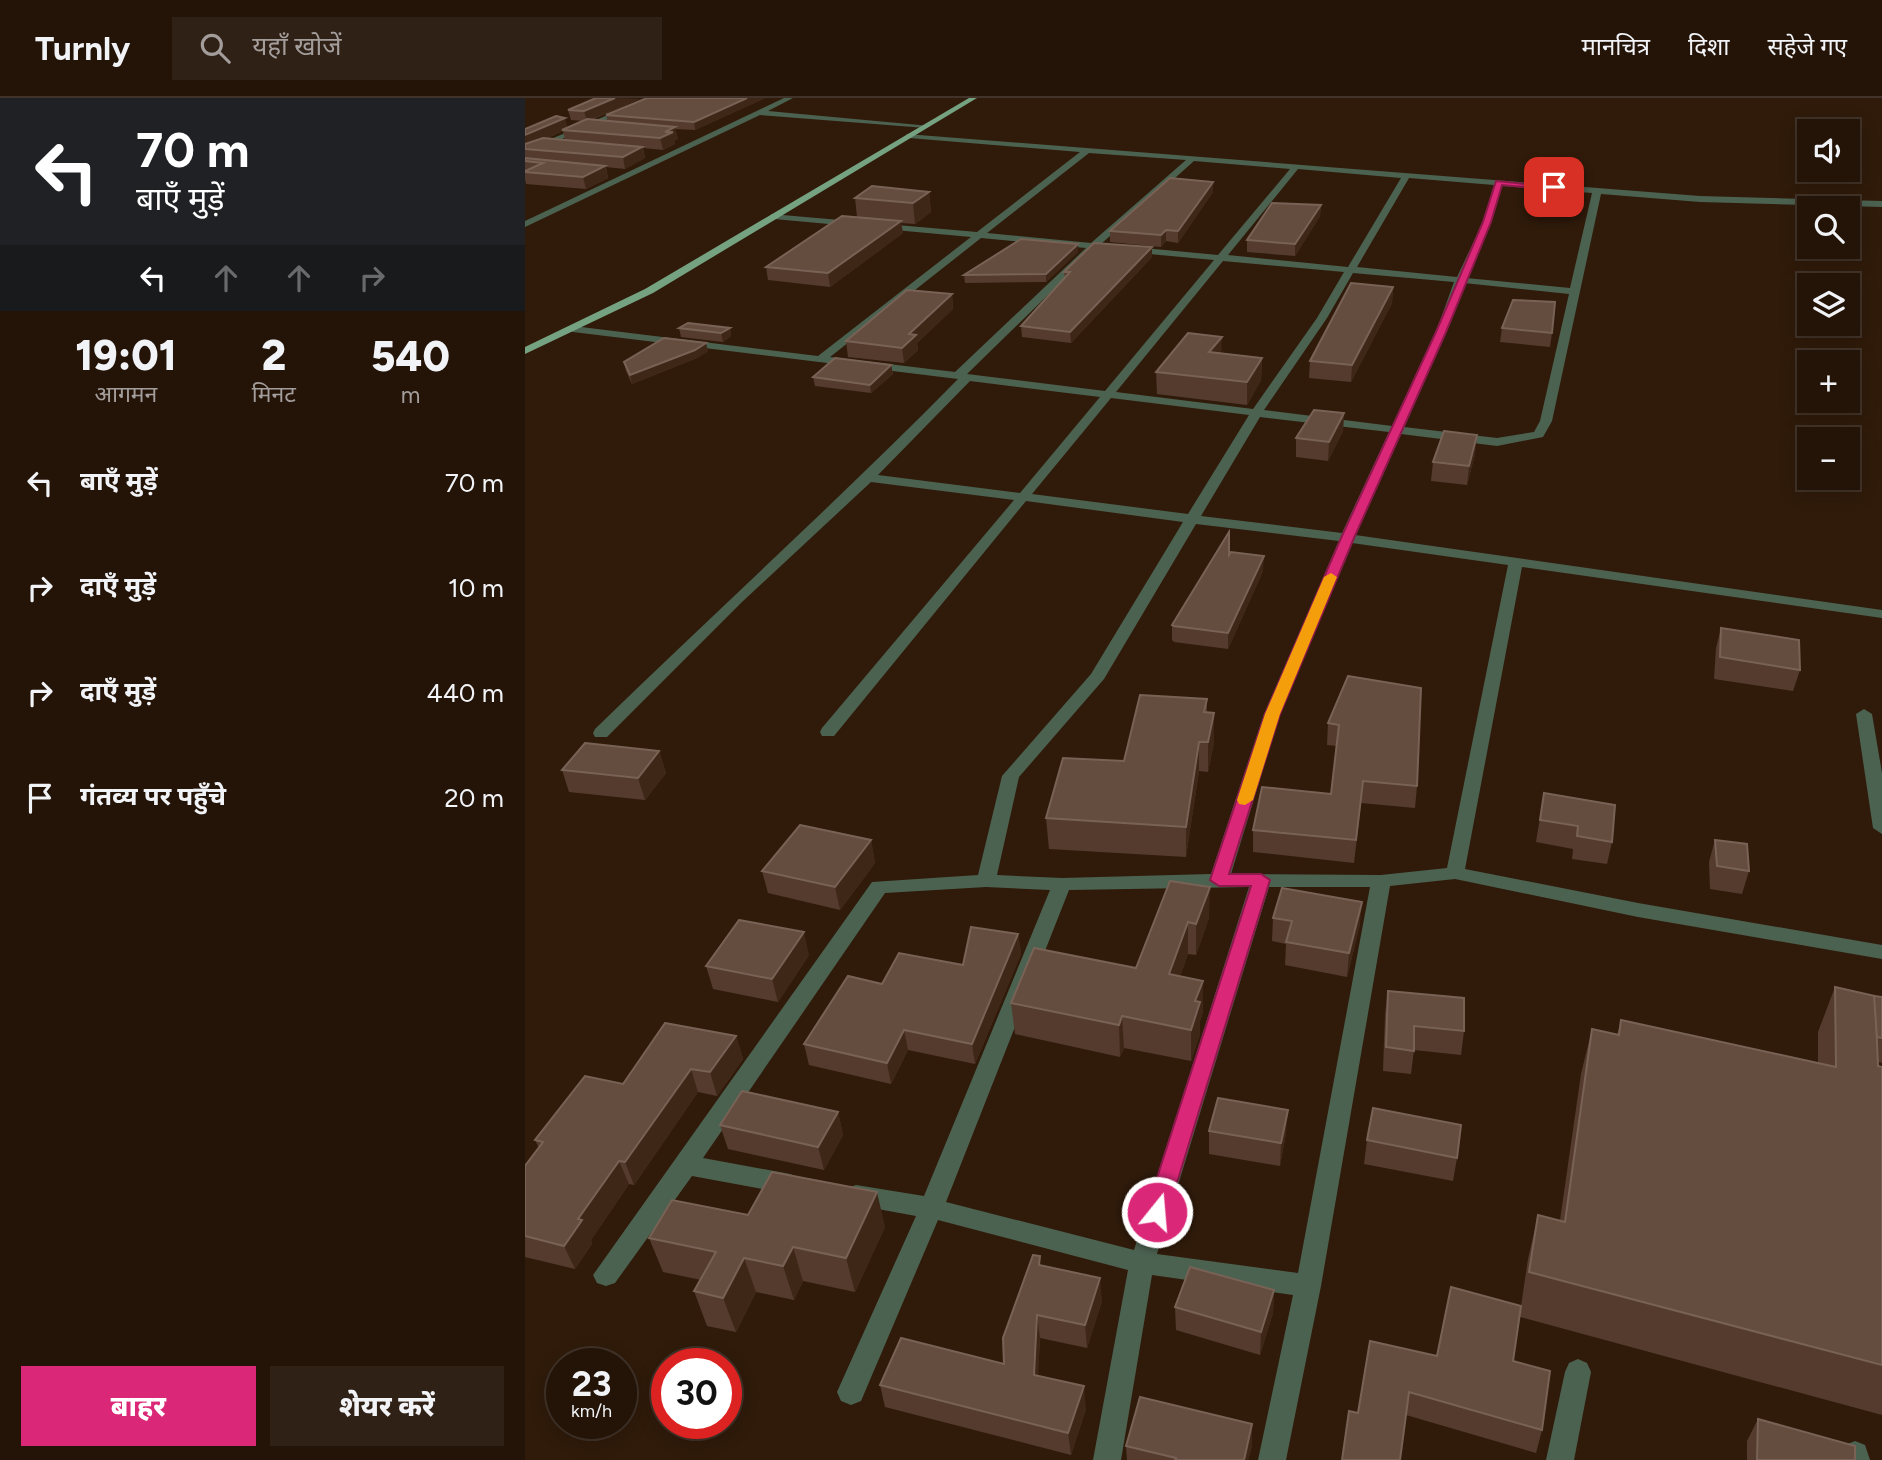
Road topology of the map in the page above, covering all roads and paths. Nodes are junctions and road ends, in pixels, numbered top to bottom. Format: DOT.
graph roads {
  1 [pos="653,98"];
  2 [pos="790,98"];
  3 [pos="974,98"];
  4 [pos="759,113"];
  5 [pos="564,124"];
  6 [pos="587,126"];
  7 [pos="926,126"];
  8 [pos="614,128"];
  9 [pos="696,135"];
  10 [pos="710,136"];
  11 [pos="909,136"];
  12 [pos="545,144"];
  13 [pos="573,147"];
  14 [pos="1086,151"];
  15 [pos="525,153"];
  16 [pos="655,154"];
  17 [pos="669,155"];
  18 [pos="1192,159"];
  19 [pos="1295,168"];
  20 [pos="616,173"];
  21 [pos="629,174"];
  22 [pos="1406,176"];
  23 [pos="1499,183"];
  24 [pos="1597,191"];
  25 [pos="1882,204"];
  26 [pos="774,216"];
  27 [pos="525,224"];
  28 [pos="979,234"];
  29 [pos="1094,245"];
  30 [pos="1222,257"];
  31 [pos="1352,270"];
  32 [pos="1460,280"];
  33 [pos="1576,292"];
  34 [pos="573,329"];
  35 [pos="525,351"];
  36 [pos="821,359"];
  37 [pos="963,377"];
  38 [pos="1107,394"];
  39 [pos="1257,412"];
  40 [pos="1398,428"];
  41 [pos="868,478"];
  42 [pos="1023,497"];
  43 [pos="1192,519"];
  44 [pos="1347,538"];
  45 [pos="1516,562"];
  46 [pos="1882,614"];
  47 [pos="1864,714"];
  48 [pos="828,732"];
  49 [pos="601,733"];
  50 [pos="1882,828"];
  51 [pos="1455,873"];
  52 [pos="1219,880"];
  53 [pos="1261,880"];
  54 [pos="986,881"];
  55 [pos="1381,881"];
  56 [pos="1062,884"];
  57 [pos="1882,952"];
  58 [pos="686,1165"];
  59 [pos="808,1187"];
  60 [pos="835,1192"];
  61 [pos="931,1208"];
  62 [pos="1142,1264"];
  63 [pos="606,1275"];
  64 [pos="1308,1286"];
  65 [pos="1578,1372"];
  66 [pos="852,1392"];
  67 [pos="1107,1460"];
  68 [pos="1272,1460"];
  69 [pos="1559,1460"];
  1 -- 6 [label="street"];
  2 -- 4 [label="street"];
  3 -- 7 [label="main road"];
  4 -- 7 [label="street"];
  4 -- 10 [label="street"];
  5 -- 6 [label="street"];
  6 -- 8 [label="street"];
  6 -- 12 [label="street"];
  7 -- 11 [label="main road"];
  9 -- 10 [label="street"];
  10 -- 17 [label="street"];
  11 -- 14 [label="street"];
  11 -- 26 [label="main road"];
  12 -- 13 [label="street"];
  12 -- 15 [label="street"];
  14 -- 18 [label="street"];
  14 -- 28 [label="street"];
  16 -- 17 [label="street"];
  17 -- 21 [label="street"];
  18 -- 19 [label="street"];
  18 -- 29 [label="street"];
  19 -- 22 [label="street"];
  19 -- 30 [label="street"];
  20 -- 21 [label="street"];
  21 -- 27 [label="street"];
  22 -- 23 [label="street"];
  22 -- 31 [label="street"];
  23 -- 24 [label="street"];
  23 -- 32 [label="street"];
  24 -- 25 [label="street"];
  24 -- 33 [label="street"];
  26 -- 28 [label="street"];
  26 -- 34 [label="main road"];
  28 -- 29 [label="street"];
  28 -- 36 [label="street"];
  29 -- 30 [label="street"];
  29 -- 37 [label="street"];
  30 -- 31 [label="street"];
  30 -- 38 [label="street"];
  31 -- 32 [label="street"];
  31 -- 39 [label="street"];
  32 -- 33 [label="street"];
  32 -- 40 [label="street"];
  33 -- 40 [label="street"];
  34 -- 35 [label="main road"];
  34 -- 36 [label="street"];
  36 -- 37 [label="street"];
  37 -- 38 [label="street"];
  37 -- 41 [label="street"];
  38 -- 39 [label="street"];
  38 -- 42 [label="street"];
  39 -- 40 [label="street"];
  39 -- 43 [label="street"];
  40 -- 44 [label="street"];
  41 -- 42 [label="street"];
  41 -- 49 [label="street"];
  42 -- 43 [label="street"];
  42 -- 48 [label="street"];
  43 -- 44 [label="street"];
  43 -- 54 [label="street"];
  44 -- 45 [label="street"];
  44 -- 52 [label="street"];
  45 -- 46 [label="street"];
  45 -- 51 [label="street"];
  47 -- 50 [label="street"];
  51 -- 55 [label="street"];
  51 -- 57 [label="street"];
  52 -- 53 [label="street"];
  52 -- 56 [label="street"];
  53 -- 55 [label="street"];
  53 -- 62 [label="street"];
  54 -- 56 [label="street"];
  54 -- 58 [label="street"];
  55 -- 64 [label="street"];
  56 -- 61 [label="street"];
  58 -- 59 [label="street"];
  58 -- 63 [label="street"];
  60 -- 61 [label="street"];
  61 -- 62 [label="street"];
  61 -- 66 [label="street"];
  62 -- 64 [label="street"];
  62 -- 67 [label="street"];
  64 -- 68 [label="street"];
  65 -- 69 [label="street"];
}
